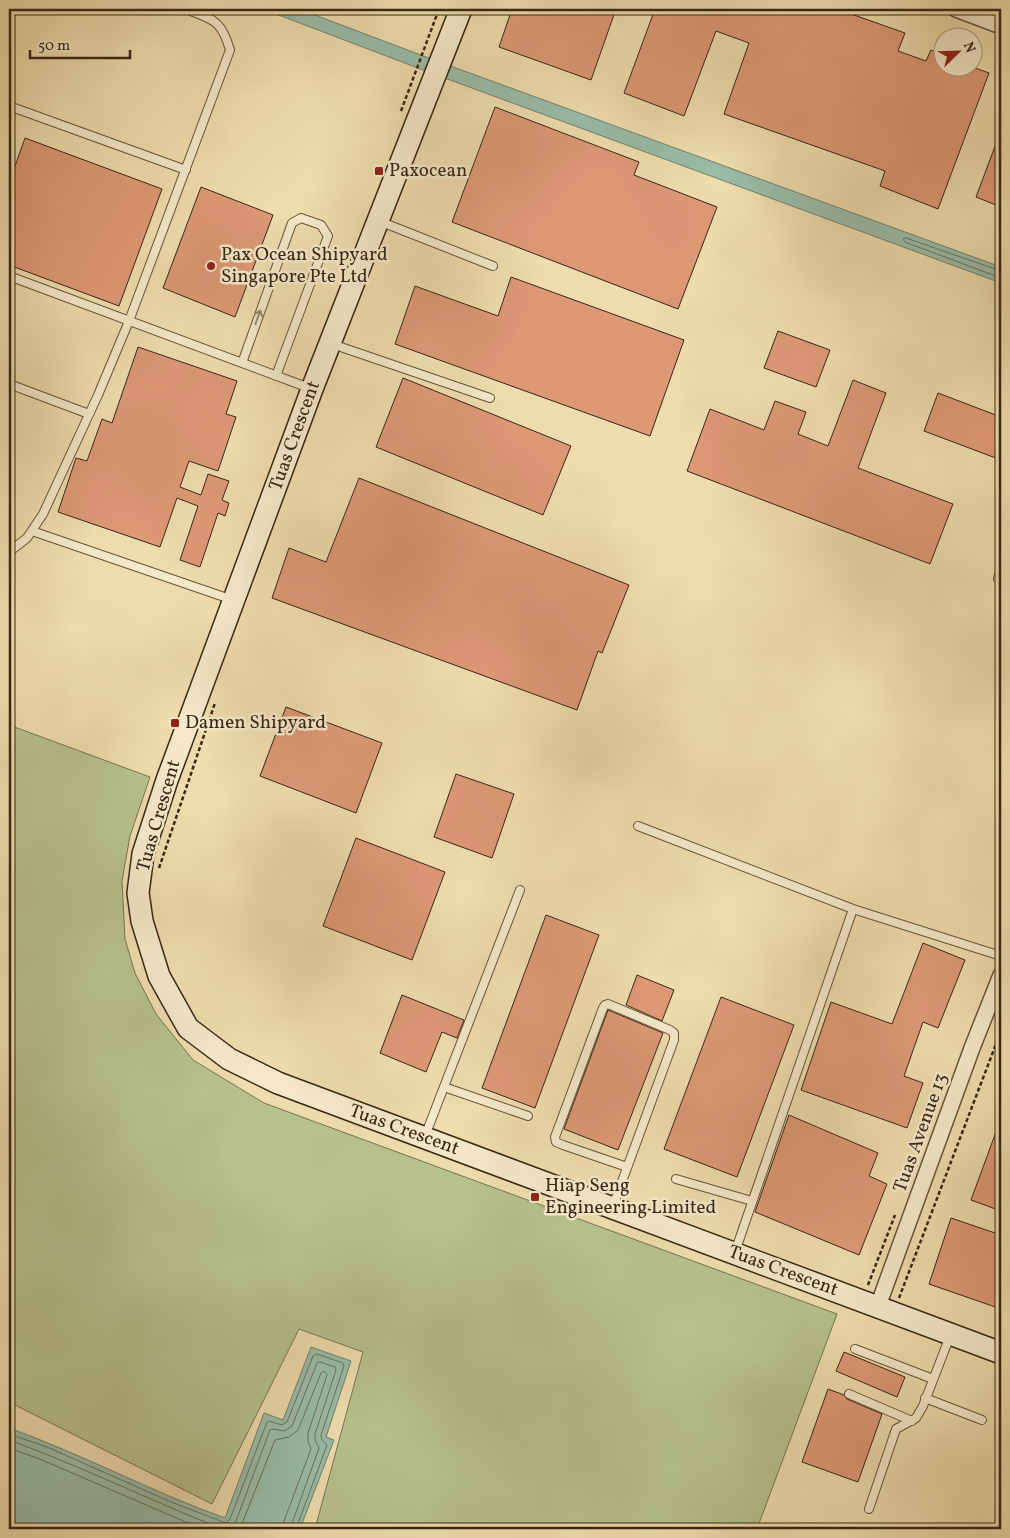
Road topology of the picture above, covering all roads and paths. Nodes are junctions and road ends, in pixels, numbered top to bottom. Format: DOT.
graph roads {
  1 [pos="186,9"];
  2 [pos="461,9"];
  3 [pos="956,9"];
  4 [pos="1001,26"];
  5 [pos="9,106"];
  6 [pos="186,170"];
  7 [pos="378,220"];
  8 [pos="493,266"];
  9 [pos="9,276"];
  10 [pos="129,322"];
  11 [pos="330,343"];
  12 [pos="242,363"];
  13 [pos="276,376"];
  14 [pos="9,384"];
  15 [pos="312,389"];
  16 [pos="490,398"];
  17 [pos="89,414"];
  18 [pos="32,530"];
  19 [pos="9,552"];
  20 [pos="1001,569"];
  21 [pos="998,579"];
  22 [pos="234,600"];
  23 [pos="638,826"];
  24 [pos="520,890"];
  25 [pos="853,909"];
  26 [pos="1001,956"];
  27 [pos="1001,975"];
  28 [pos="1001,1030"];
  29 [pos="444,1087"];
  30 [pos="528,1116"];
  31 [pos="425,1138"];
  32 [pos="627,1168"];
  33 [pos="676,1179"];
  34 [pos="752,1201"];
  35 [pos="620,1212"];
  36 [pos="735,1253"];
  37 [pos="881,1299"];
  38 [pos="951,1334"];
  39 [pos="855,1349"];
  40 [pos="1001,1353"];
  41 [pos="933,1379"];
  42 [pos="849,1394"];
  43 [pos="925,1398"];
  44 [pos="912,1420"];
  45 [pos="982,1420"];
  46 [pos="869,1509"];
  1 -- 6 [label="lane"];
  2 -- 7 [label="street, Tuas Crescent"];
  3 -- 4 [label="street"];
  5 -- 6 [label="lane"];
  6 -- 10 [label="lane"];
  7 -- 8 [label="lane"];
  7 -- 11 [label="street, Tuas Crescent"];
  9 -- 10 [label="lane"];
  10 -- 12 [label="lane"];
  10 -- 17 [label="lane"];
  11 -- 15 [label="street, Tuas Crescent"];
  11 -- 16 [label="lane"];
  12 -- 13 [label="lane"];
  12 -- 13 [label="lane, one-way"];
  13 -- 15 [label="lane"];
  14 -- 17 [label="lane"];
  15 -- 22 [label="street, Tuas Crescent"];
  17 -- 18 [label="lane"];
  18 -- 19 [label="lane"];
  18 -- 22 [label="lane"];
  20 -- 21 [label="lane"];
  22 -- 31 [label="street, Tuas Crescent"];
  23 -- 25 [label="lane"];
  24 -- 29 [label="lane"];
  25 -- 26 [label="lane"];
  25 -- 34 [label="lane"];
  27 -- 37 [label="street, Tuas Avenue 13"];
  28 -- 37 [label="path"];
  29 -- 30 [label="lane"];
  29 -- 31 [label="lane"];
  31 -- 35 [label="street, Tuas Crescent"];
  32 -- 32 [label="lane"];
  32 -- 35 [label="lane"];
  33 -- 34 [label="lane"];
  34 -- 36 [label="lane"];
  35 -- 36 [label="street, Tuas Crescent"];
  36 -- 37 [label="street, Tuas Crescent"];
  37 -- 38 [label="street, Tuas Crescent"];
  38 -- 40 [label="street, Tuas Crescent"];
  38 -- 41 [label="lane"];
  39 -- 41 [label="lane"];
  41 -- 43 [label="lane"];
  42 -- 44 [label="lane"];
  43 -- 44 [label="lane"];
  43 -- 45 [label="lane"];
  44 -- 46 [label="lane"];
}
